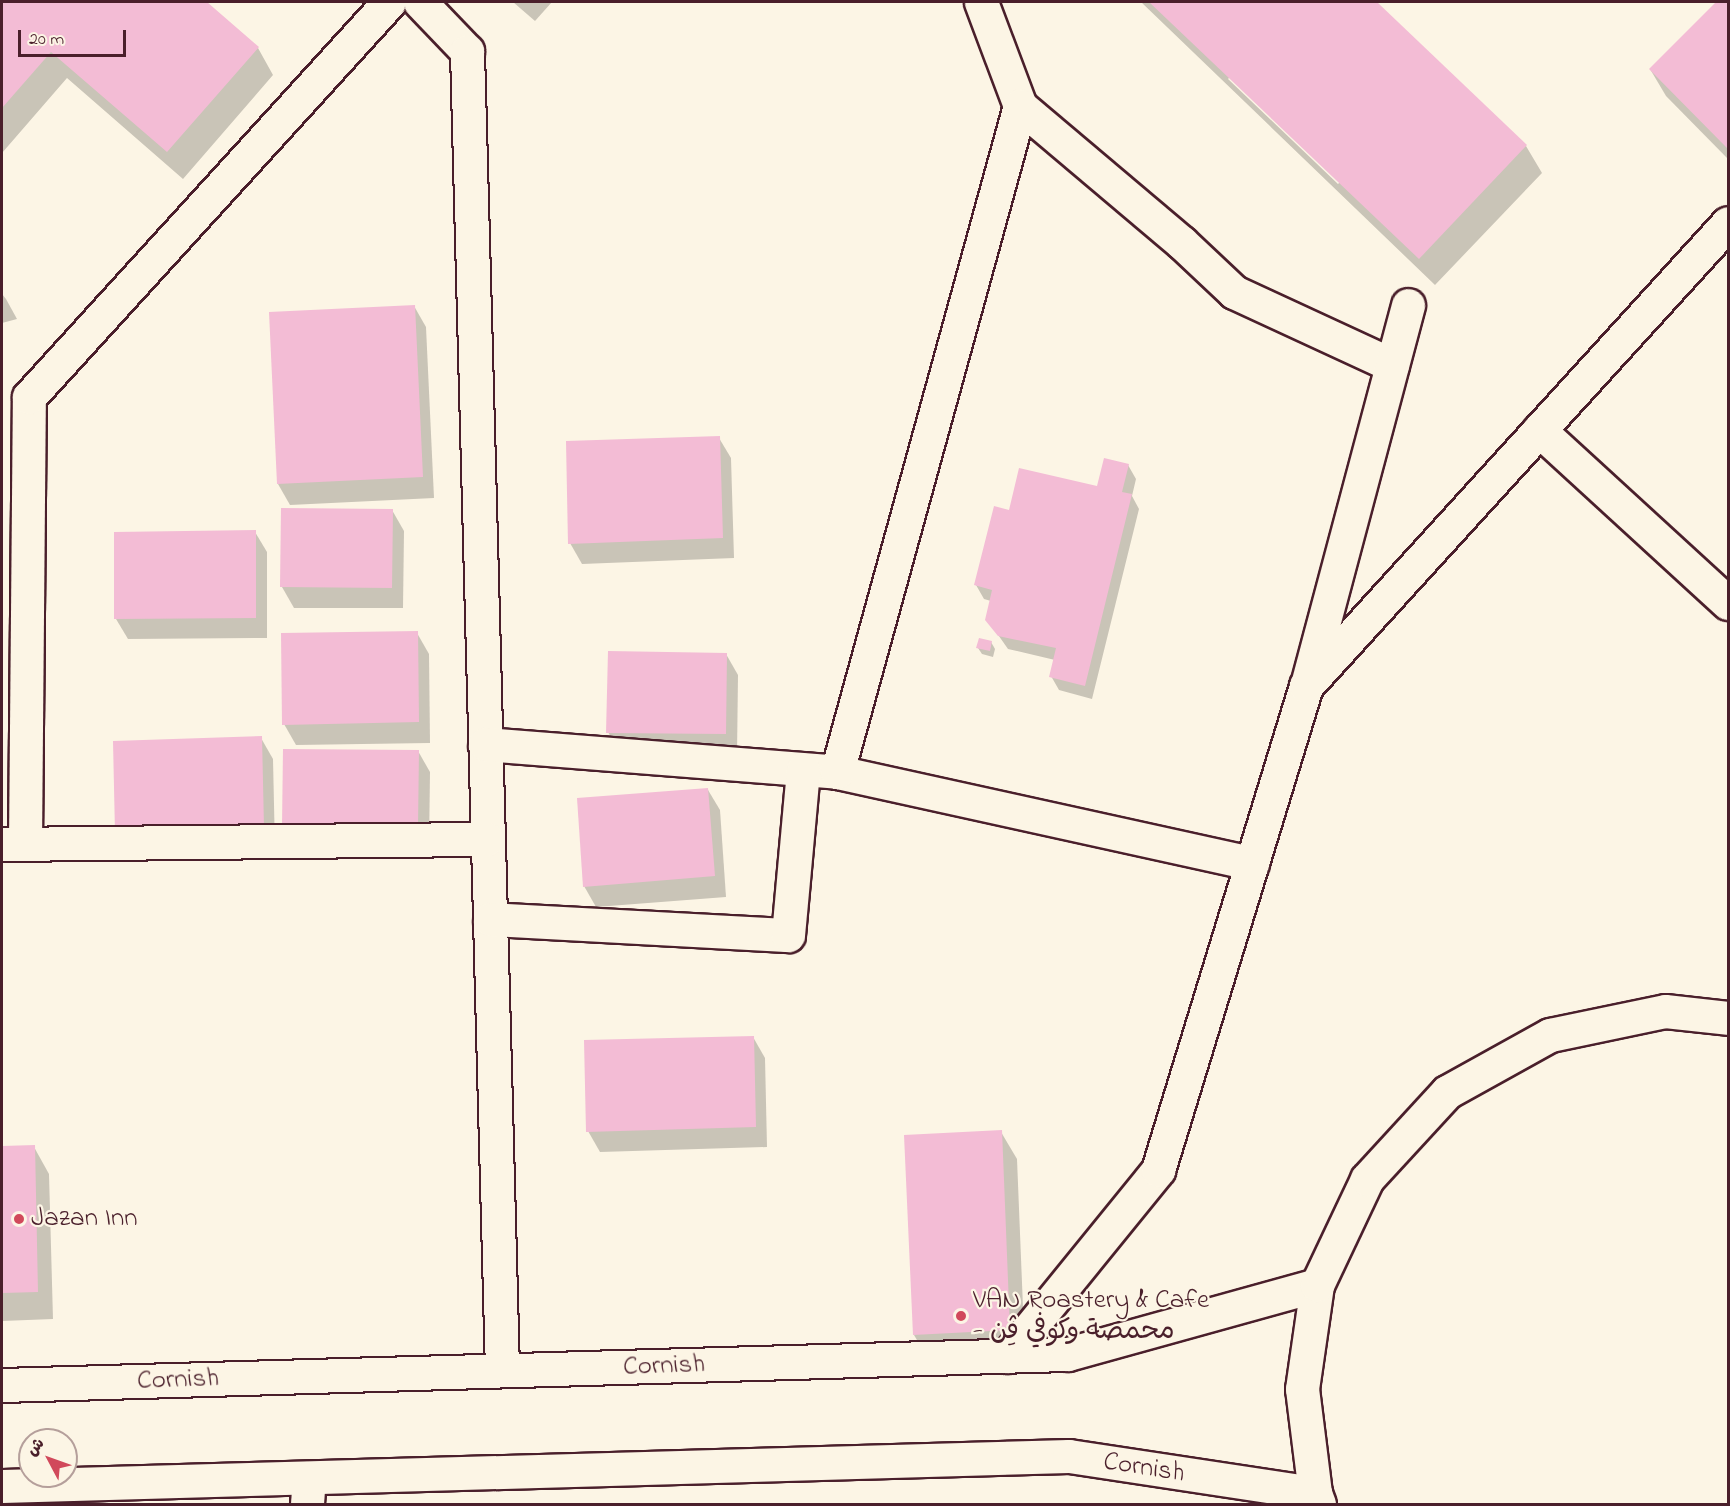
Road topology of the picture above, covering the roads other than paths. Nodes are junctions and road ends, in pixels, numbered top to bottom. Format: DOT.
graph roads {
  1 [pos="389,2"];
  2 [pos="420,2"];
  3 [pos="981,2"];
  4 [pos="1020,106"];
  5 [pos="1728,223"];
  6 [pos="1408,305"];
  7 [pos="1392,364"];
  8 [pos="1539,430"];
  9 [pos="1728,603"];
  10 [pos="1306,686"];
  11 [pos="485,744"];
  12 [pos="803,770"];
  13 [pos="837,772"];
  14 [pos="488,839"];
  15 [pos="13,844"];
  16 [pos="1252,863"];
  17 [pos="490,920"];
  18 [pos="1728,1018"];
  19 [pos="1317,1285"];
  20 [pos="1006,1356"];
  21 [pos="501,1370"];
  22 [pos="2,1385"];
  23 [pos="2,1486"];
  24 [pos="308,1491"];
  25 [pos="1317,1499"];
  1 -- 15 [label="street"];
  2 -- 11 [label="street"];
  3 -- 4 [label="street"];
  4 -- 7 [label="street"];
  4 -- 13 [label="street"];
  5 -- 8 [label="street"];
  6 -- 7 [label="street"];
  7 -- 10 [label="street"];
  8 -- 9 [label="street"];
  8 -- 10 [label="street"];
  10 -- 16 [label="street"];
  11 -- 12 [label="street"];
  11 -- 14 [label="street"];
  12 -- 13 [label="street"];
  12 -- 17 [label="street"];
  13 -- 16 [label="street"];
  14 -- 15 [label="street"];
  14 -- 17 [label="street"];
  16 -- 20 [label="street"];
  17 -- 21 [label="street"];
  18 -- 19 [label="street"];
  19 -- 20 [label="street, Cornish"];
  19 -- 25 [label="street"];
  20 -- 21 [label="street, Cornish"];
  21 -- 22 [label="street, Cornish"];
  23 -- 24 [label="street, Cornish"];
  24 -- 25 [label="street, Cornish"];
}
